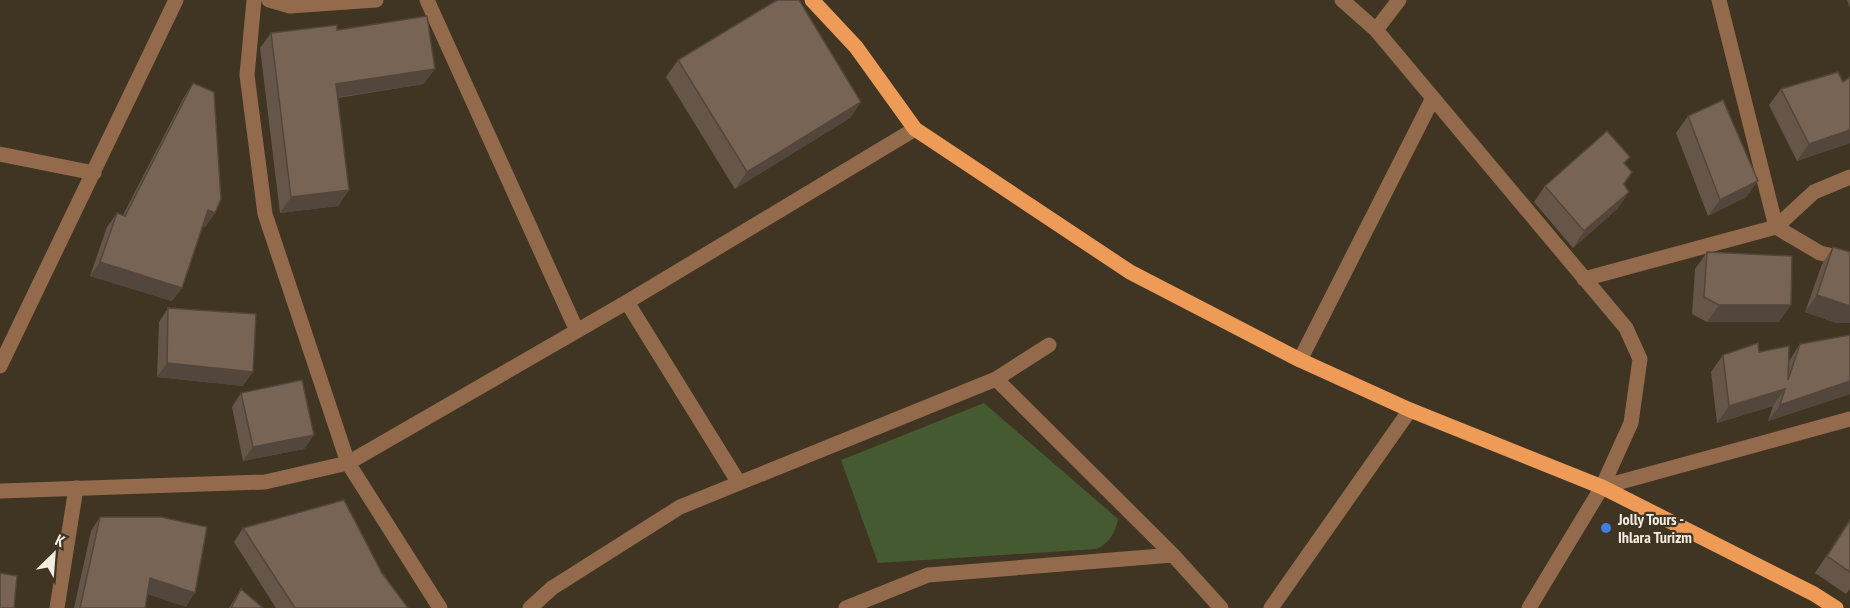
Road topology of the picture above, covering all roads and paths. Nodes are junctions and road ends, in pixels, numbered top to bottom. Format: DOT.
graph roads {
  1 [pos="176,0"];
  2 [pos="254,0"];
  3 [pos="269,0"];
  4 [pos="376,0"];
  5 [pos="427,0"];
  6 [pos="812,0"];
  7 [pos="1342,0"];
  8 [pos="1400,0"];
  9 [pos="1719,0"];
  10 [pos="1376,30"];
  11 [pos="1433,98"];
  12 [pos="915,129"];
  13 [pos="0,154"];
  14 [pos="94,173"];
  15 [pos="1850,177"];
  16 [pos="1776,227"];
  17 [pos="1850,260"];
  18 [pos="1584,279"];
  19 [pos="627,302"];
  20 [pos="577,331"];
  21 [pos="1049,345"];
  22 [pos="1300,360"];
  23 [pos="0,366"];
  24 [pos="996,379"];
  25 [pos="1410,410"];
  26 [pos="1850,419"];
  27 [pos="348,463"];
  28 [pos="739,483"];
  29 [pos="1602,487"];
  30 [pos="76,488"];
  31 [pos="0,491"];
  32 [pos="1173,555"];
  33 [pos="57,608"];
  34 [pos="440,608"];
  35 [pos="530,608"];
  36 [pos="846,608"];
  37 [pos="1221,608"];
  38 [pos="1271,608"];
  39 [pos="1529,608"];
  40 [pos="1836,608"];
  1 -- 14 [label="street"];
  2 -- 27 [label="street"];
  3 -- 4 [label="street"];
  5 -- 20 [label="street"];
  6 -- 12 [label="main road"];
  7 -- 10 [label="street"];
  8 -- 10 [label="street"];
  9 -- 16 [label="street"];
  10 -- 11 [label="street"];
  11 -- 18 [label="street"];
  11 -- 22 [label="street"];
  12 -- 19 [label="street"];
  12 -- 22 [label="main road"];
  13 -- 14 [label="street"];
  14 -- 23 [label="street"];
  15 -- 16 [label="street"];
  16 -- 17 [label="street"];
  16 -- 18 [label="street"];
  18 -- 29 [label="street"];
  19 -- 20 [label="street"];
  19 -- 28 [label="street"];
  20 -- 27 [label="street"];
  21 -- 24 [label="street"];
  22 -- 25 [label="main road"];
  24 -- 28 [label="street"];
  24 -- 32 [label="street"];
  25 -- 29 [label="main road"];
  25 -- 38 [label="street"];
  26 -- 29 [label="street"];
  27 -- 30 [label="street"];
  27 -- 34 [label="street"];
  28 -- 35 [label="street"];
  29 -- 39 [label="street"];
  29 -- 40 [label="main road"];
  30 -- 31 [label="street"];
  30 -- 33 [label="street"];
  32 -- 36 [label="street"];
  32 -- 37 [label="street"];
}
